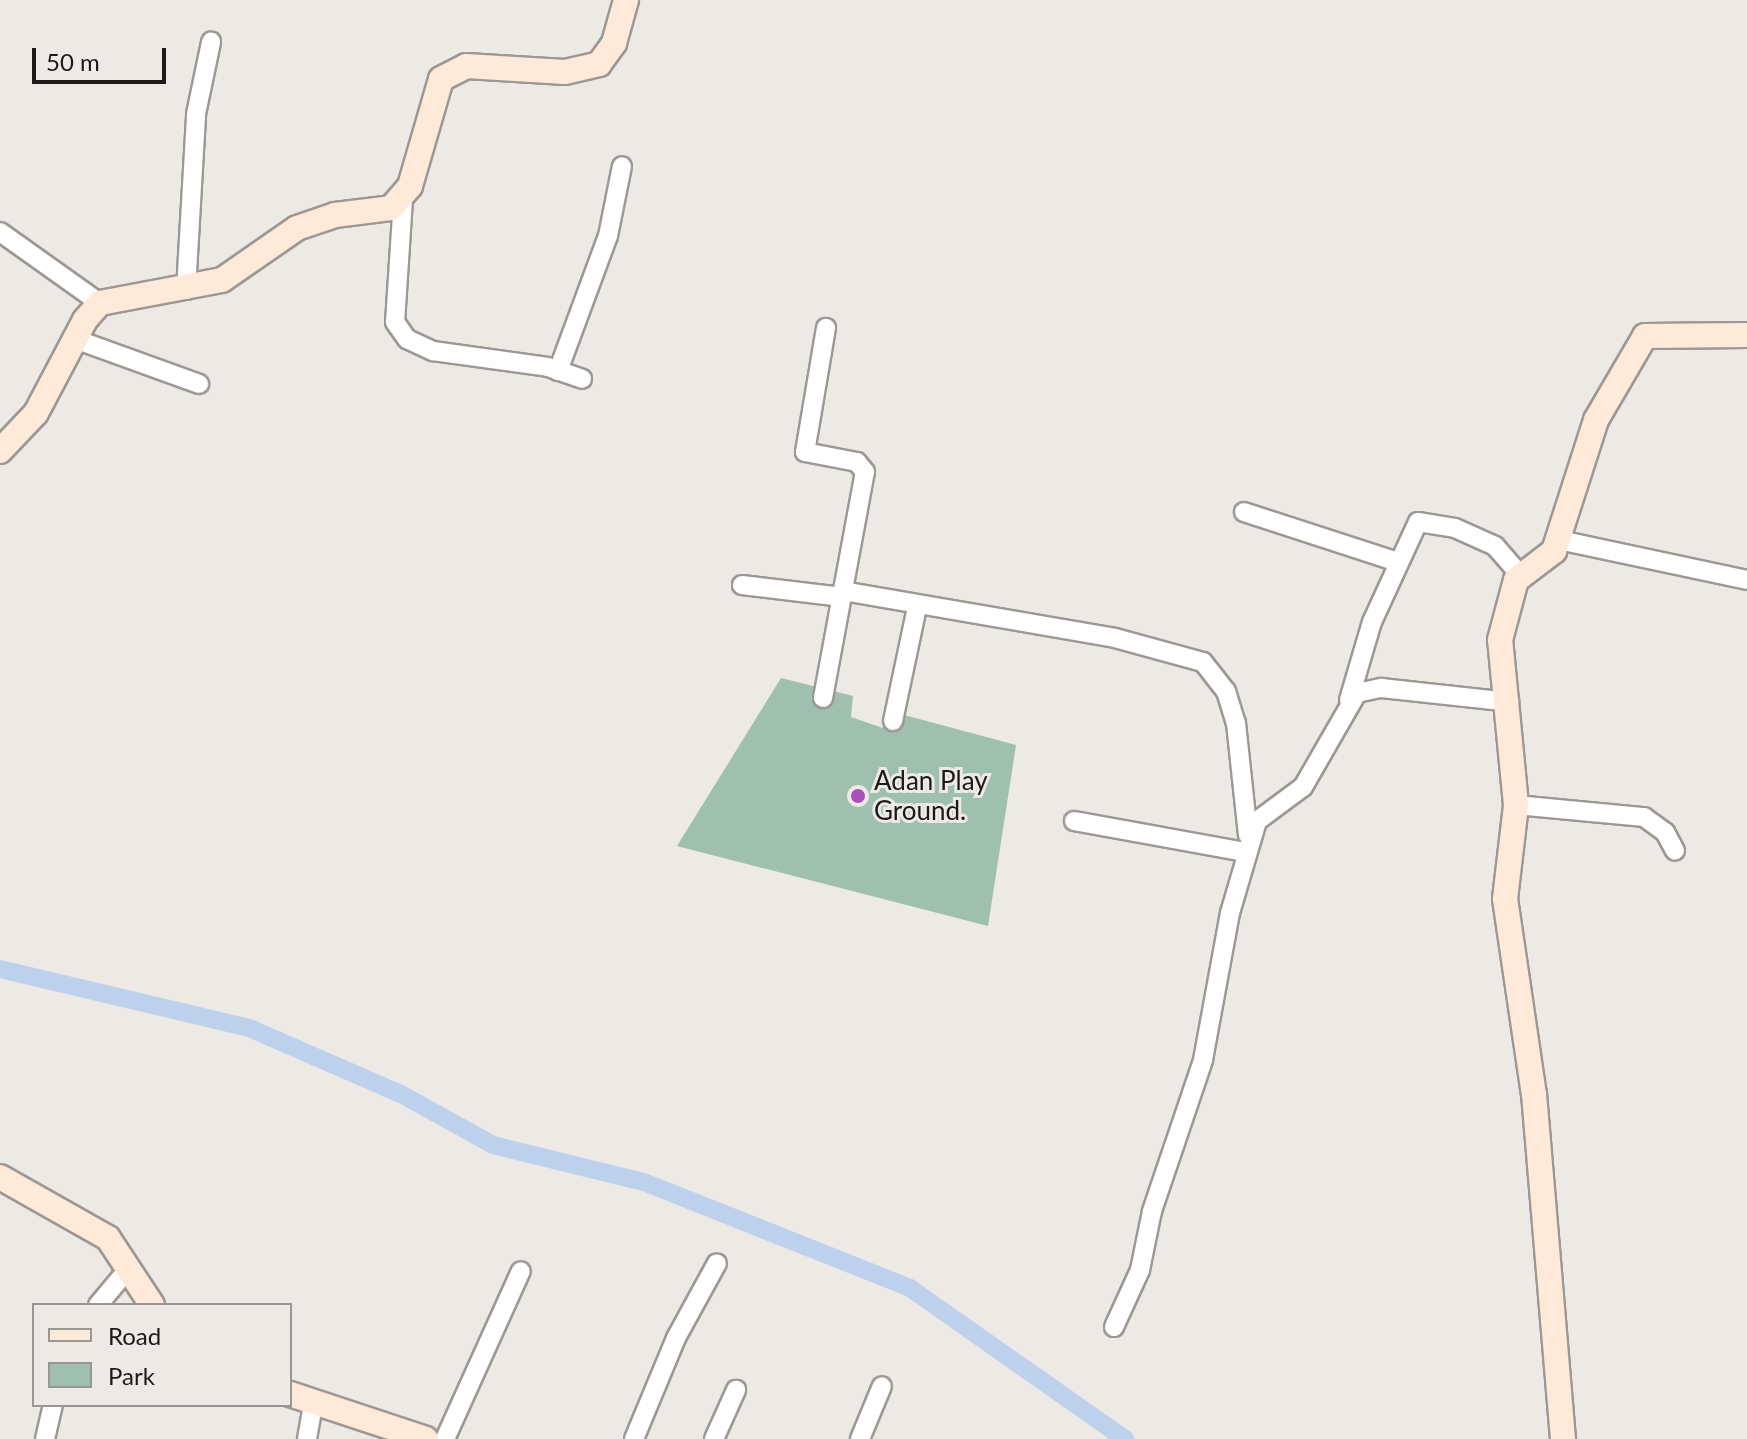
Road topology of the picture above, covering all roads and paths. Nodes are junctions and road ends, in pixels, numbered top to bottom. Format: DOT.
graph roads {
  1 [pos="626,0"];
  2 [pos="211,42"];
  3 [pos="622,166"];
  4 [pos="403,199"];
  5 [pos="0,232"];
  6 [pos="186,290"];
  7 [pos="100,303"];
  8 [pos="826,328"];
  9 [pos="1747,335"];
  10 [pos="75,339"];
  11 [pos="558,371"];
  12 [pos="582,379"];
  13 [pos="199,384"];
  14 [pos="0,451"];
  15 [pos="1244,512"];
  16 [pos="1559,540"];
  17 [pos="1398,562"];
  18 [pos="1520,575"];
  19 [pos="1747,580"];
  20 [pos="742,585"];
  21 [pos="842,594"];
  22 [pos="917,607"];
  23 [pos="823,698"];
  24 [pos="1349,700"];
  25 [pos="1509,702"];
  26 [pos="893,721"];
  27 [pos="1516,805"];
  28 [pos="1074,821"];
  29 [pos="1247,845"];
  30 [pos="1675,851"];
  31 [pos="0,1177"];
  32 [pos="717,1263"];
  33 [pos="128,1269"];
  34 [pos="521,1271"];
  35 [pos="100,1303"];
  36 [pos="151,1303"];
  37 [pos="1114,1327"];
  38 [pos="882,1386"];
  39 [pos="736,1390"];
  40 [pos="292,1395"];
  41 [pos="313,1405"];
  42 [pos="53,1407"];
  43 [pos="45,1439"];
  44 [pos="307,1439"];
  45 [pos="426,1439"];
  46 [pos="445,1439"];
  47 [pos="634,1439"];
  48 [pos="714,1439"];
  49 [pos="860,1439"];
  50 [pos="1563,1439"];
  1 -- 4 [label="street"];
  2 -- 6 [label="street"];
  3 -- 11 [label="street"];
  4 -- 6 [label="street"];
  4 -- 11 [label="street"];
  5 -- 7 [label="street"];
  6 -- 7 [label="street"];
  7 -- 10 [label="street"];
  8 -- 21 [label="street"];
  9 -- 16 [label="street"];
  10 -- 13 [label="street"];
  10 -- 14 [label="street"];
  11 -- 12 [label="street"];
  15 -- 17 [label="street"];
  16 -- 18 [label="street"];
  16 -- 19 [label="street"];
  17 -- 18 [label="street"];
  17 -- 24 [label="street"];
  18 -- 25 [label="street"];
  20 -- 21 [label="street"];
  21 -- 22 [label="street"];
  21 -- 23 [label="street"];
  22 -- 26 [label="street"];
  22 -- 29 [label="street"];
  24 -- 25 [label="street"];
  24 -- 29 [label="street"];
  25 -- 27 [label="street"];
  27 -- 30 [label="street"];
  27 -- 50 [label="street"];
  28 -- 29 [label="street"];
  29 -- 37 [label="street"];
  31 -- 33 [label="street"];
  32 -- 47 [label="street"];
  33 -- 35 [label="street"];
  33 -- 36 [label="street"];
  34 -- 46 [label="street"];
  38 -- 49 [label="street"];
  39 -- 48 [label="street"];
  40 -- 41 [label="street"];
  41 -- 44 [label="street"];
  41 -- 45 [label="street"];
  42 -- 43 [label="street"];
}
